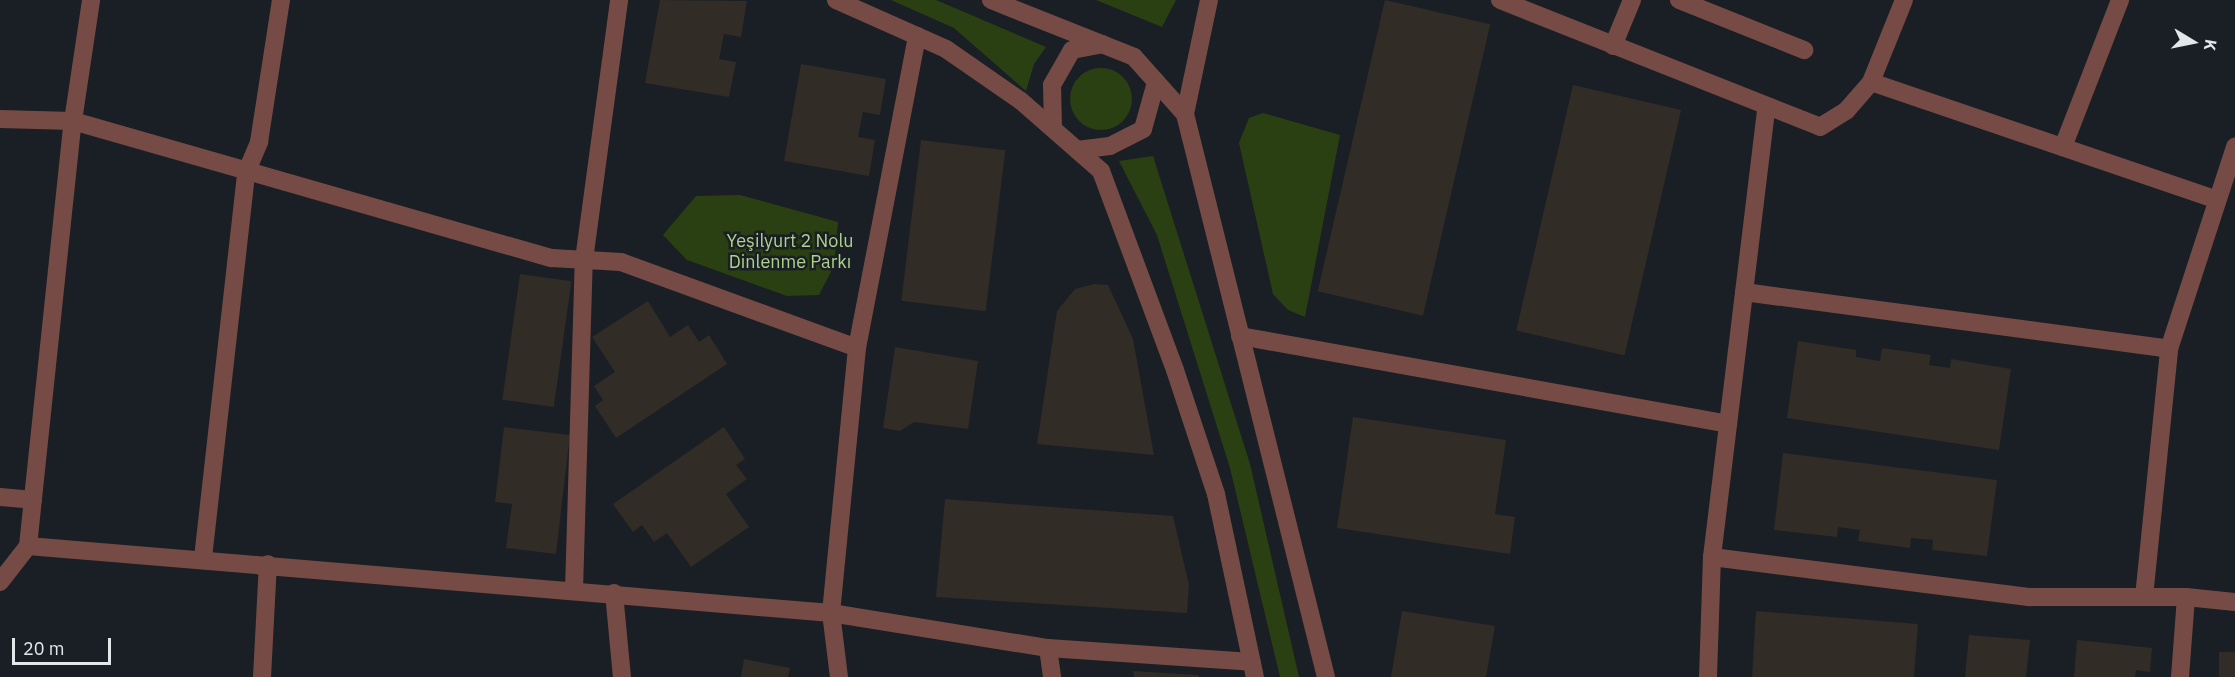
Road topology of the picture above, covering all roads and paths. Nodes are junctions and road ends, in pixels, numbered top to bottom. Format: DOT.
graph roads {
  1 [pos="91,0"];
  2 [pos="281,0"];
  3 [pos="619,0"];
  4 [pos="836,0"];
  5 [pos="993,0"];
  6 [pos="1209,0"];
  7 [pos="1500,0"];
  8 [pos="1632,0"];
  9 [pos="1679,0"];
  10 [pos="1904,0"];
  11 [pos="2120,0"];
  12 [pos="917,36"];
  13 [pos="1102,44"];
  14 [pos="1613,46"];
  15 [pos="1804,50"];
  16 [pos="1156,82"];
  17 [pos="1871,82"];
  18 [pos="1766,108"];
  19 [pos="1185,114"];
  20 [pos="0,119"];
  21 [pos="73,121"];
  22 [pos="1053,128"];
  23 [pos="2063,147"];
  24 [pos="2235,147"];
  25 [pos="1077,150"];
  26 [pos="246,172"];
  27 [pos="2215,199"];
  28 [pos="584,260"];
  29 [pos="1744,292"];
  30 [pos="1240,336"];
  31 [pos="857,348"];
  32 [pos="2169,349"];
  33 [pos="1728,424"];
  34 [pos="0,497"];
  35 [pos="33,500"];
  36 [pos="28,546"];
  37 [pos="1712,557"];
  38 [pos="203,558"];
  39 [pos="268,564"];
  40 [pos="0,582"];
  41 [pos="574,590"];
  42 [pos="614,594"];
  43 [pos="2144,597"];
  44 [pos="2186,597"];
  45 [pos="2235,602"];
  46 [pos="831,612"];
  47 [pos="1048,648"];
  48 [pos="1254,669"];
  49 [pos="262,677"];
  50 [pos="622,677"];
  51 [pos="839,677"];
  52 [pos="1052,677"];
  53 [pos="1326,677"];
  54 [pos="1708,677"];
  55 [pos="2180,677"];
  1 -- 21 [label="street"];
  2 -- 26 [label="street"];
  3 -- 28 [label="street"];
  4 -- 12 [label="street"];
  5 -- 13 [label="street"];
  6 -- 19 [label="street"];
  7 -- 14 [label="street"];
  8 -- 14 [label="street"];
  9 -- 15 [label="street"];
  10 -- 17 [label="street"];
  11 -- 23 [label="street"];
  12 -- 22 [label="street"];
  12 -- 31 [label="street"];
  13 -- 16 [label="street"];
  13 -- 22 [label="street"];
  14 -- 18 [label="street"];
  16 -- 19 [label="street"];
  16 -- 25 [label="street"];
  17 -- 18 [label="street"];
  17 -- 23 [label="street"];
  18 -- 29 [label="street"];
  19 -- 30 [label="street"];
  20 -- 21 [label="street"];
  21 -- 26 [label="street"];
  21 -- 35 [label="street"];
  22 -- 25 [label="street"];
  23 -- 27 [label="street"];
  24 -- 27 [label="street"];
  25 -- 48 [label="street"];
  26 -- 28 [label="street"];
  26 -- 38 [label="street"];
  27 -- 32 [label="street"];
  28 -- 31 [label="street"];
  28 -- 41 [label="street"];
  29 -- 32 [label="street"];
  29 -- 33 [label="street"];
  30 -- 33 [label="street"];
  30 -- 53 [label="street"];
  31 -- 46 [label="street"];
  32 -- 43 [label="street"];
  33 -- 37 [label="street"];
  34 -- 35 [label="street"];
  35 -- 36 [label="street"];
  36 -- 38 [label="street"];
  36 -- 40 [label="street"];
  37 -- 43 [label="street"];
  37 -- 54 [label="street"];
  38 -- 39 [label="street"];
  39 -- 41 [label="street"];
  39 -- 49 [label="street"];
  41 -- 42 [label="street"];
  42 -- 46 [label="street"];
  42 -- 50 [label="street"];
  43 -- 44 [label="street"];
  44 -- 45 [label="street"];
  44 -- 55 [label="street"];
  46 -- 47 [label="street"];
  46 -- 51 [label="street"];
  47 -- 48 [label="street"];
  47 -- 52 [label="street"];
}
